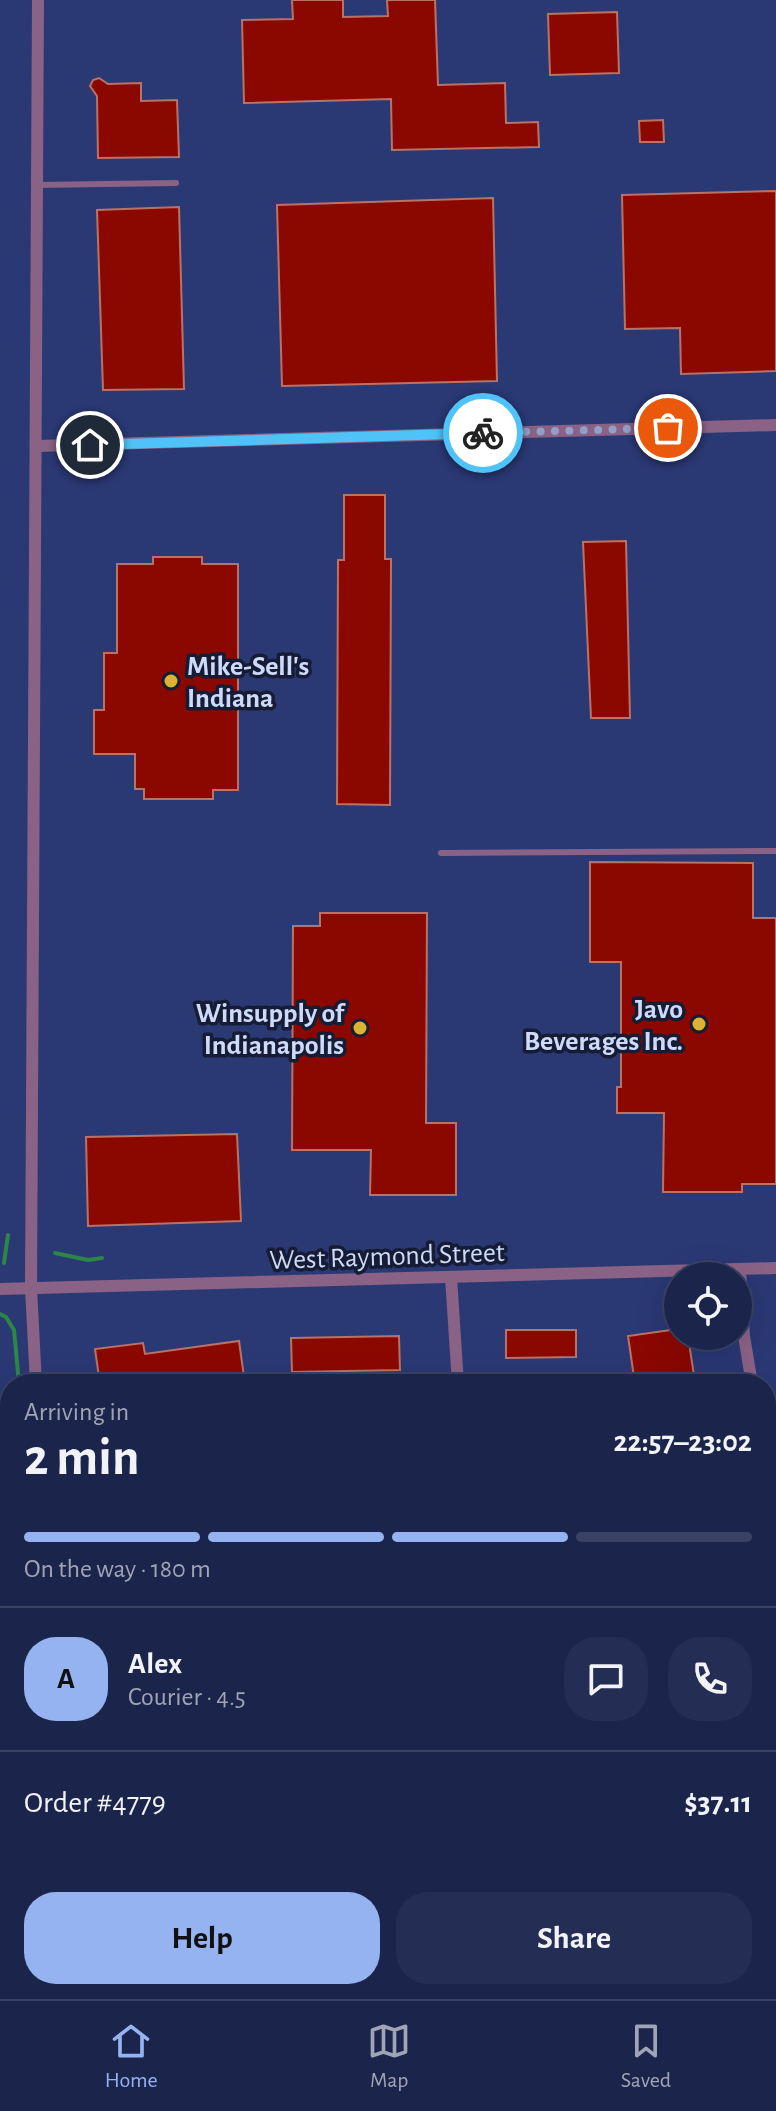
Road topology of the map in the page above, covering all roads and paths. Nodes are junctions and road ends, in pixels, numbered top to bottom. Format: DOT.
graph roads {
  1 [pos="38,0"];
  2 [pos="176,183"];
  3 [pos="37,185"];
  4 [pos="776,425"];
  5 [pos="37,446"];
  6 [pos="776,851"];
  7 [pos="441,853"];
  8 [pos="776,1268"];
  9 [pos="752,1269"];
  10 [pos="664,1271"];
  11 [pos="451,1277"];
  12 [pos="31,1288"];
  13 [pos="0,1289"];
  14 [pos="746,1350"];
  15 [pos="35,1374"];
  16 [pos="457,1374"];
  17 [pos="750,1374"];
  1 -- 3 [label="street"];
  2 -- 3 [label="lane"];
  3 -- 5 [label="street"];
  4 -- 5 [label="street"];
  5 -- 12 [label="street"];
  6 -- 7 [label="lane"];
  8 -- 9 [label="street, West Raymond Street"];
  10 -- 11 [label="street, West Raymond Street"];
  11 -- 12 [label="street, West Raymond Street"];
  11 -- 16 [label="street"];
  12 -- 13 [label="street, West Raymond Street"];
  12 -- 15 [label="street"];
  14 -- 17 [label="street"];
}
